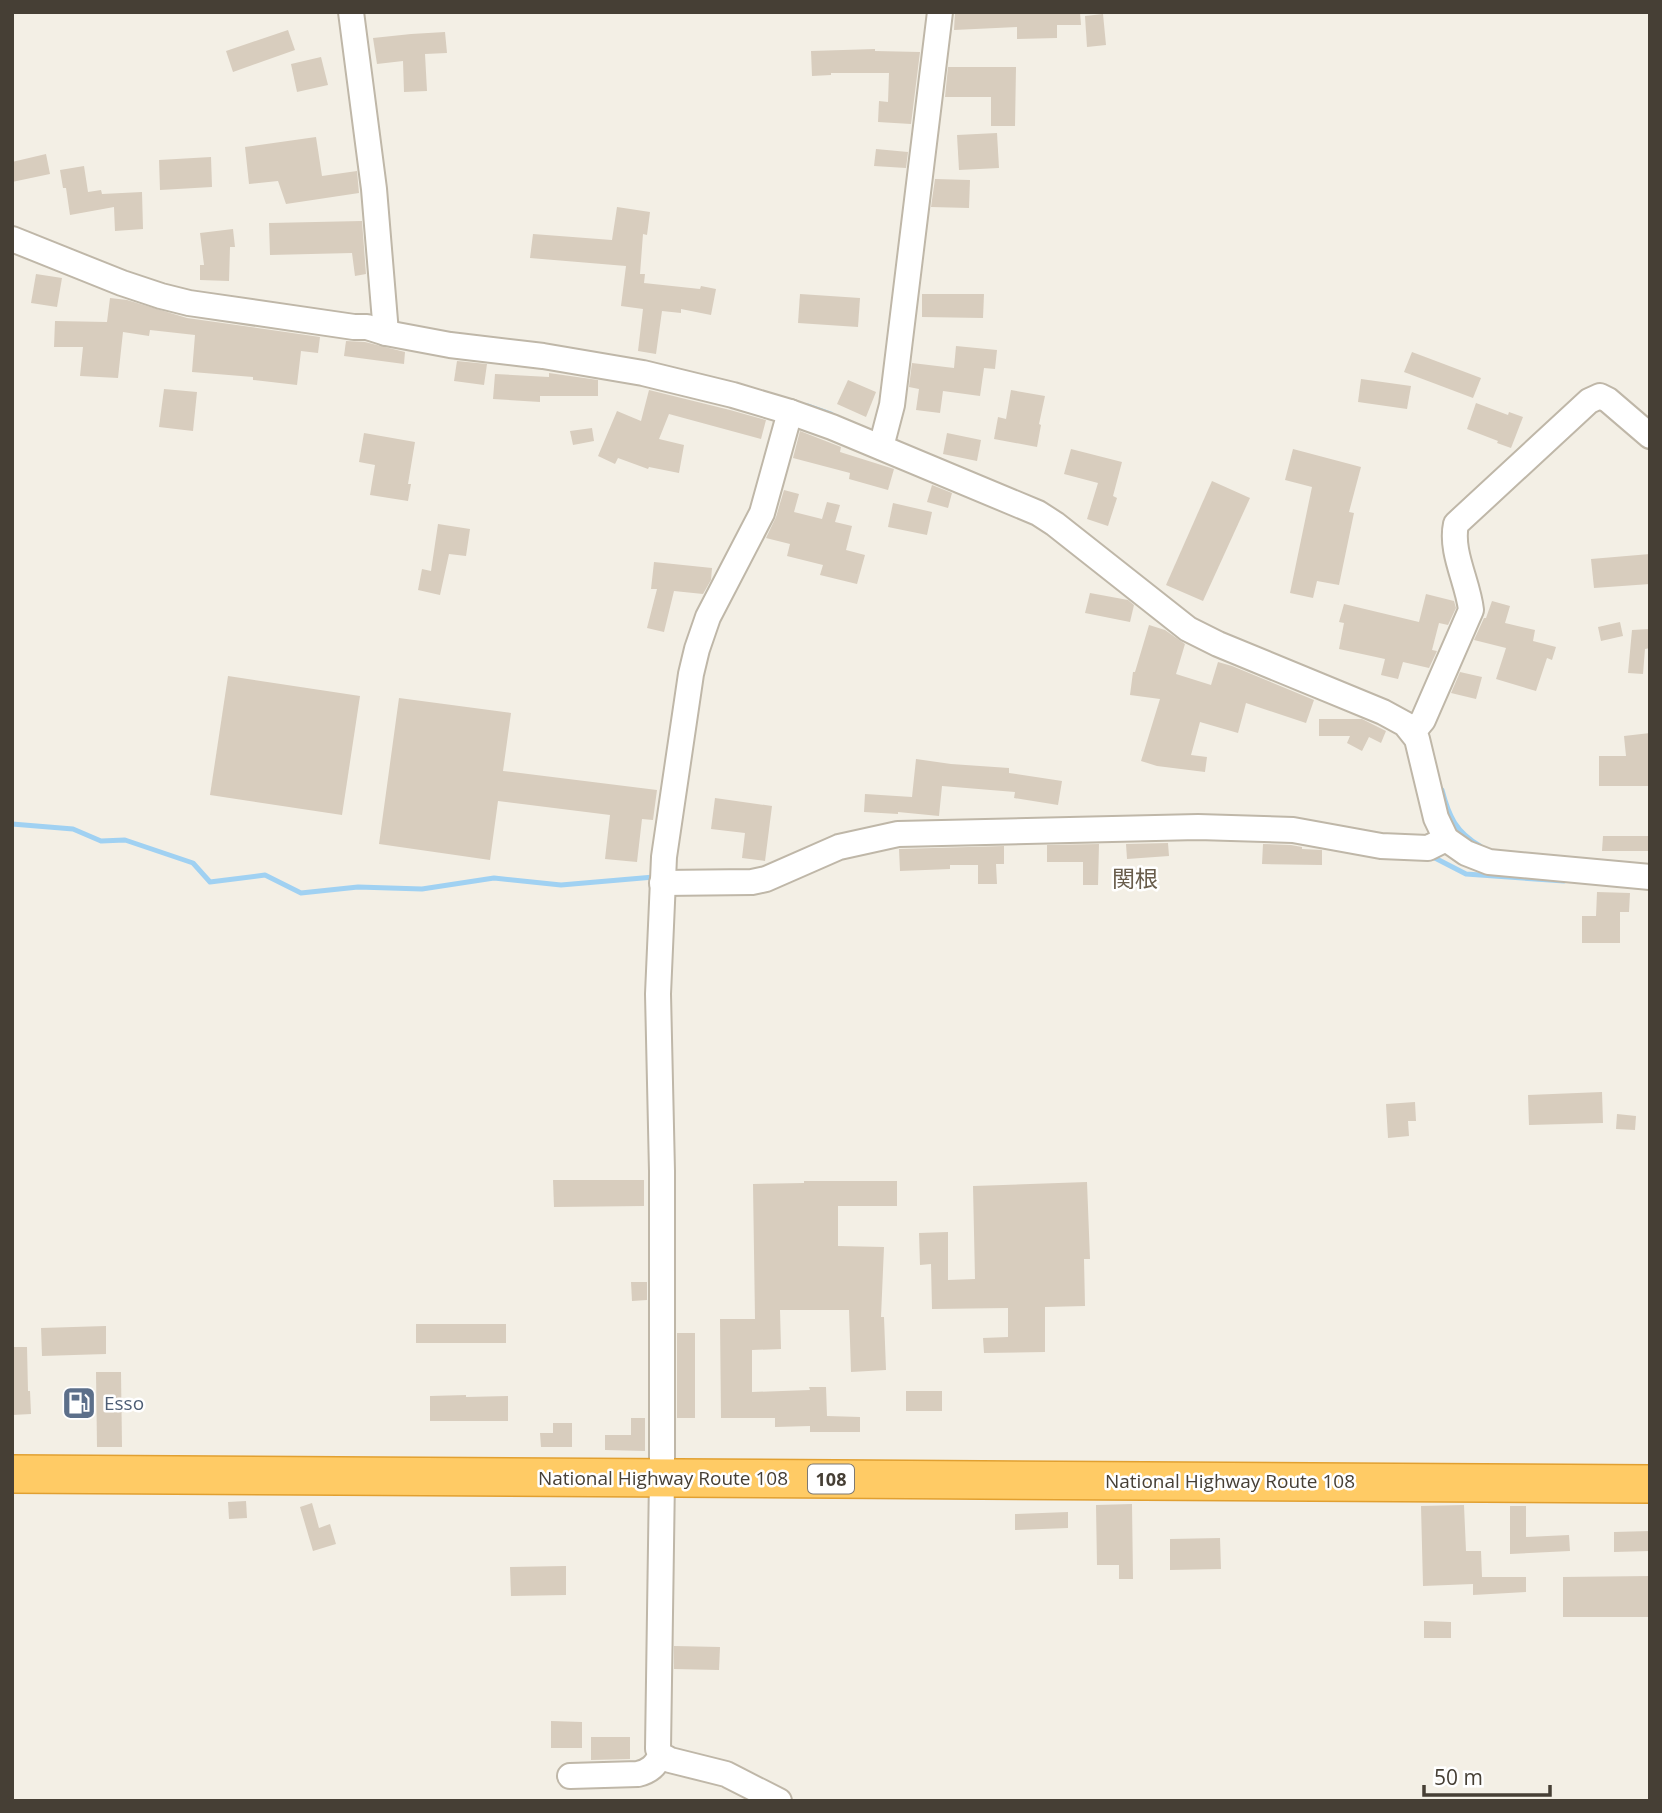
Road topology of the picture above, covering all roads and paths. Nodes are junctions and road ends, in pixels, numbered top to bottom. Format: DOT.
graph roads {
  1 [pos="351,12"];
  2 [pos="940,12"];
  3 [pos="12,239"];
  4 [pos="386,333"];
  5 [pos="790,412"];
  6 [pos="1650,436"];
  7 [pos="881,447"];
  8 [pos="1417,727"];
  9 [pos="1446,839"];
  10 [pos="1650,877"];
  11 [pos="662,883"];
  12 [pos="12,1474"];
  13 [pos="662,1478"];
  14 [pos="1650,1484"];
  15 [pos="661,1755"];
  16 [pos="570,1776"];
  17 [pos="779,1801"];
  1 -- 4 [label="street"];
  2 -- 7 [label="street"];
  3 -- 4 [label="street"];
  4 -- 5 [label="street"];
  5 -- 7 [label="street"];
  5 -- 11 [label="street"];
  6 -- 8 [label="street"];
  7 -- 8 [label="street"];
  8 -- 9 [label="street"];
  9 -- 10 [label="street"];
  9 -- 11 [label="street"];
  11 -- 13 [label="street"];
  12 -- 13 [label="highway, National Highway Route 108 / 108"];
  13 -- 14 [label="highway, National Highway Route 108 / 108"];
  13 -- 15 [label="street"];
  15 -- 16 [label="street"];
  15 -- 17 [label="street"];
}
